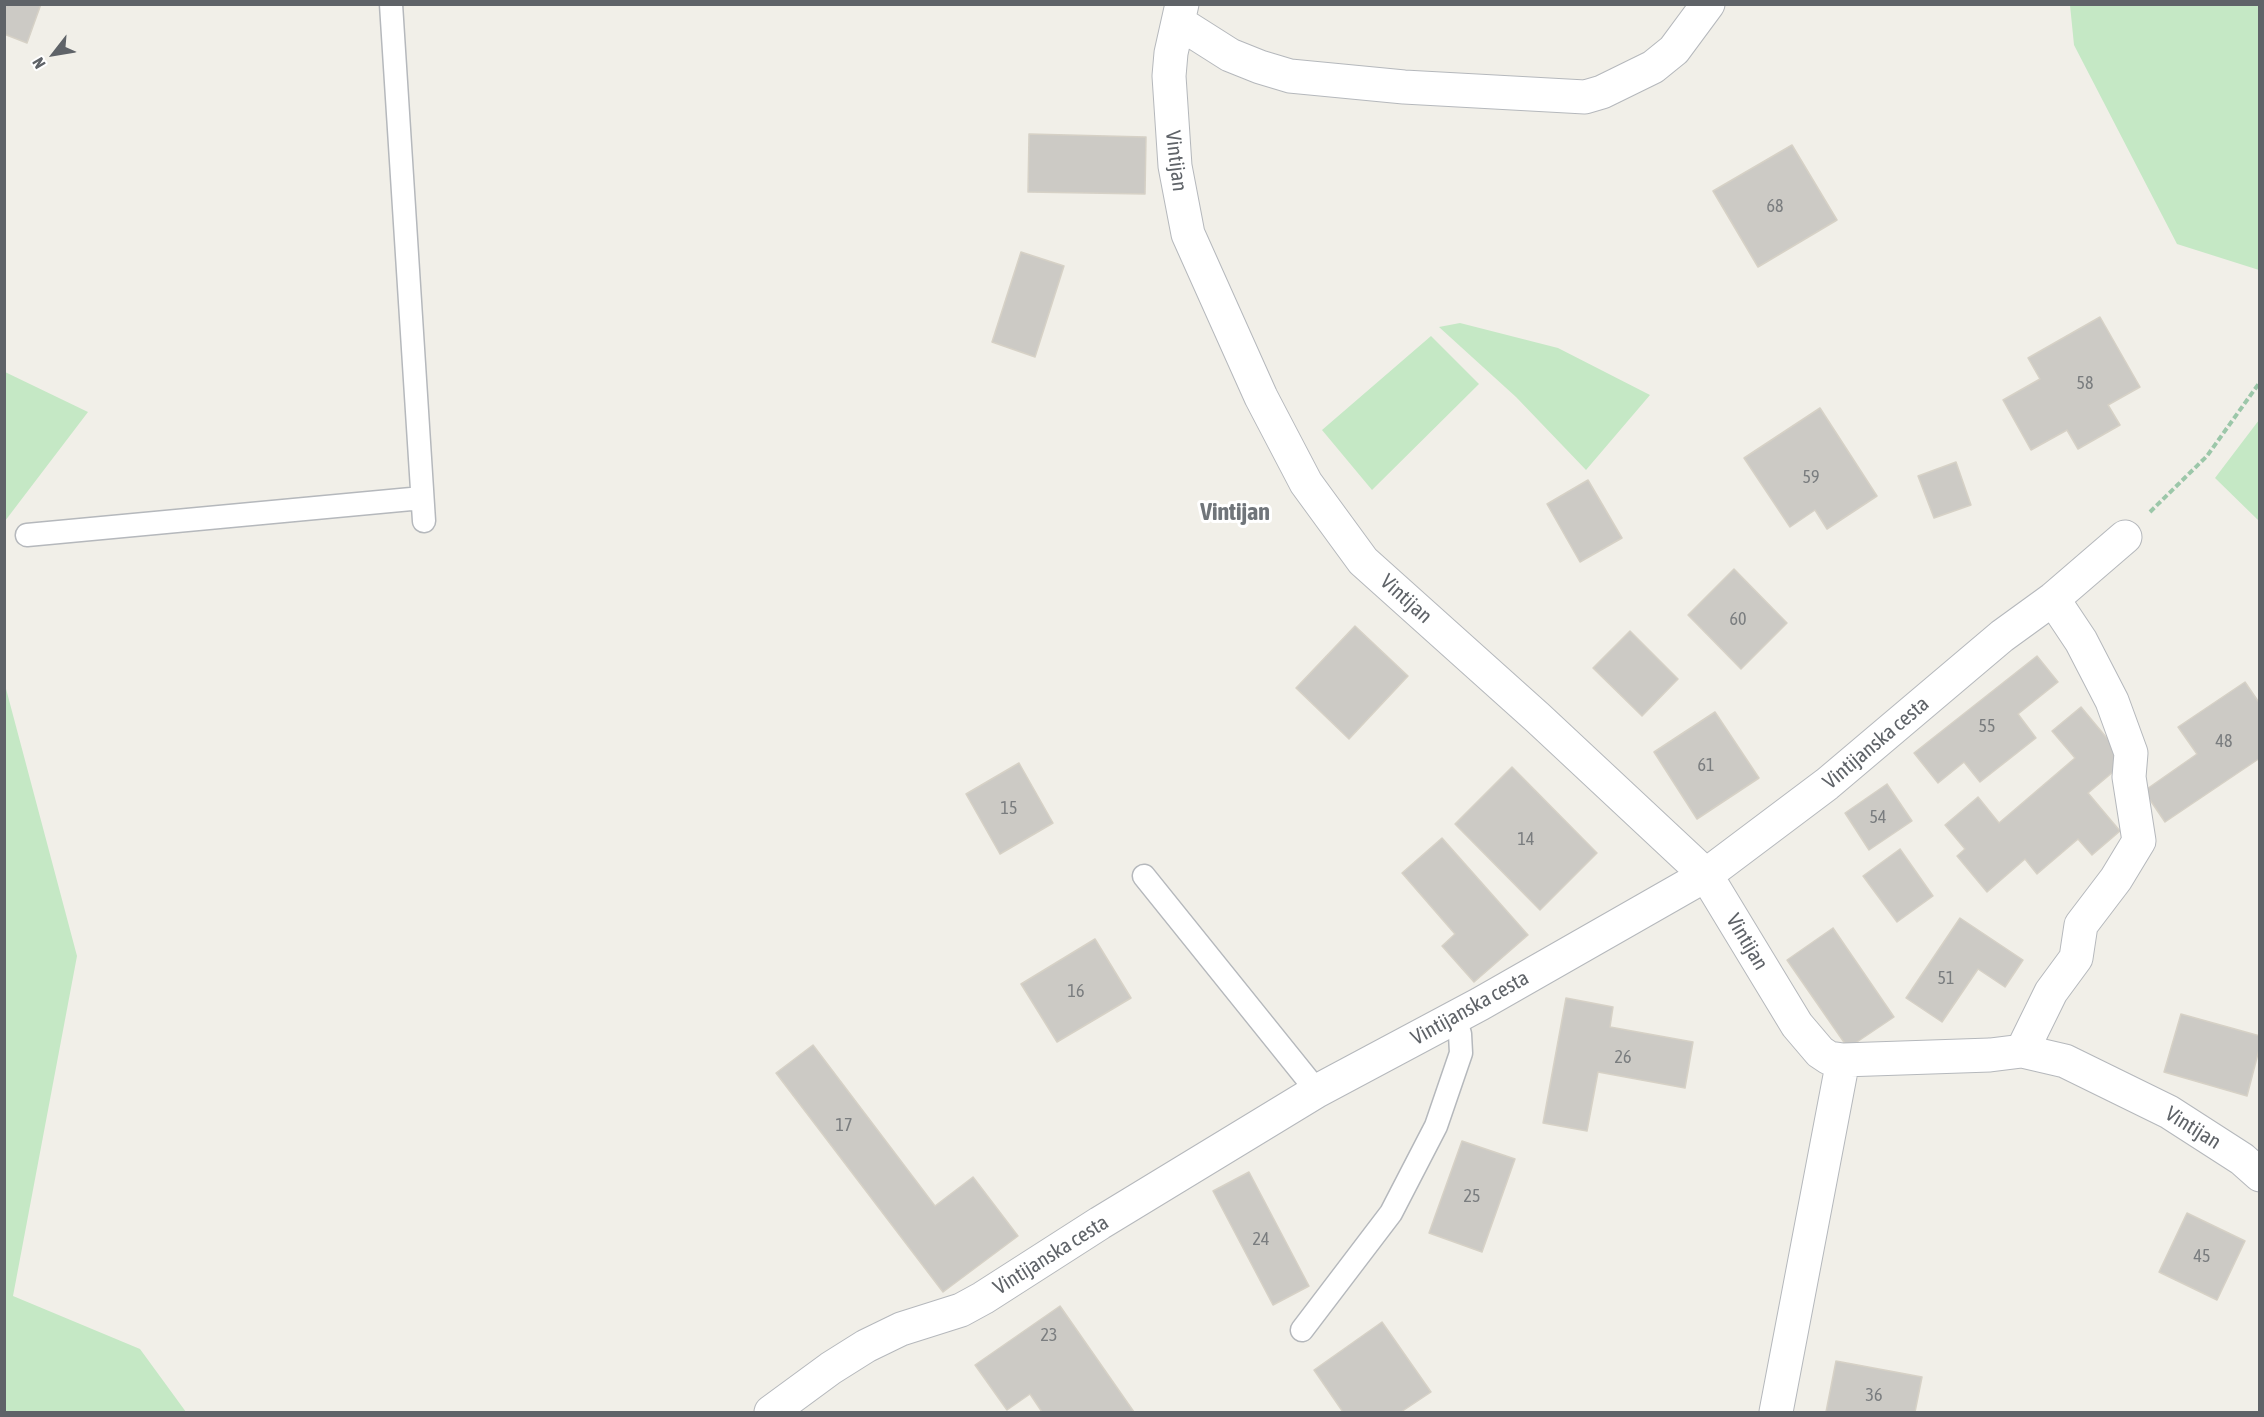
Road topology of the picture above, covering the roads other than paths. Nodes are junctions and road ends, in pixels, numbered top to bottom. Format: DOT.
graph roads {
  1 [pos="391,4"];
  2 [pos="1708,4"];
  3 [pos="1180,14"];
  4 [pos="422,498"];
  5 [pos="424,521"];
  6 [pos="27,534"];
  7 [pos="2125,537"];
  8 [pos="2053,599"];
  9 [pos="1706,875"];
  10 [pos="1144,876"];
  11 [pos="1455,1017"];
  12 [pos="2022,1051"];
  13 [pos="1843,1060"];
  14 [pos="1317,1091"];
  15 [pos="2259,1175"];
  16 [pos="1302,1330"];
  17 [pos="771,1413"];
  18 [pos="1776,1413"];
  1 -- 4 [label="lane"];
  2 -- 3 [label="street, Vintijan"];
  3 -- 9 [label="street, Vintijan"];
  4 -- 5 [label="lane"];
  4 -- 6 [label="lane"];
  7 -- 8 [label="street, Vintijanska cesta"];
  8 -- 9 [label="street, Vintijanska cesta"];
  8 -- 12 [label="street"];
  9 -- 11 [label="street, Vintijanska cesta"];
  9 -- 13 [label="street, Vintijan"];
  10 -- 14 [label="lane"];
  11 -- 14 [label="street, Vintijanska cesta"];
  11 -- 16 [label="lane"];
  12 -- 13 [label="street, Vintijan"];
  12 -- 15 [label="street, Vintijan"];
  13 -- 18 [label="street"];
  14 -- 17 [label="street, Vintijanska cesta"];
}
